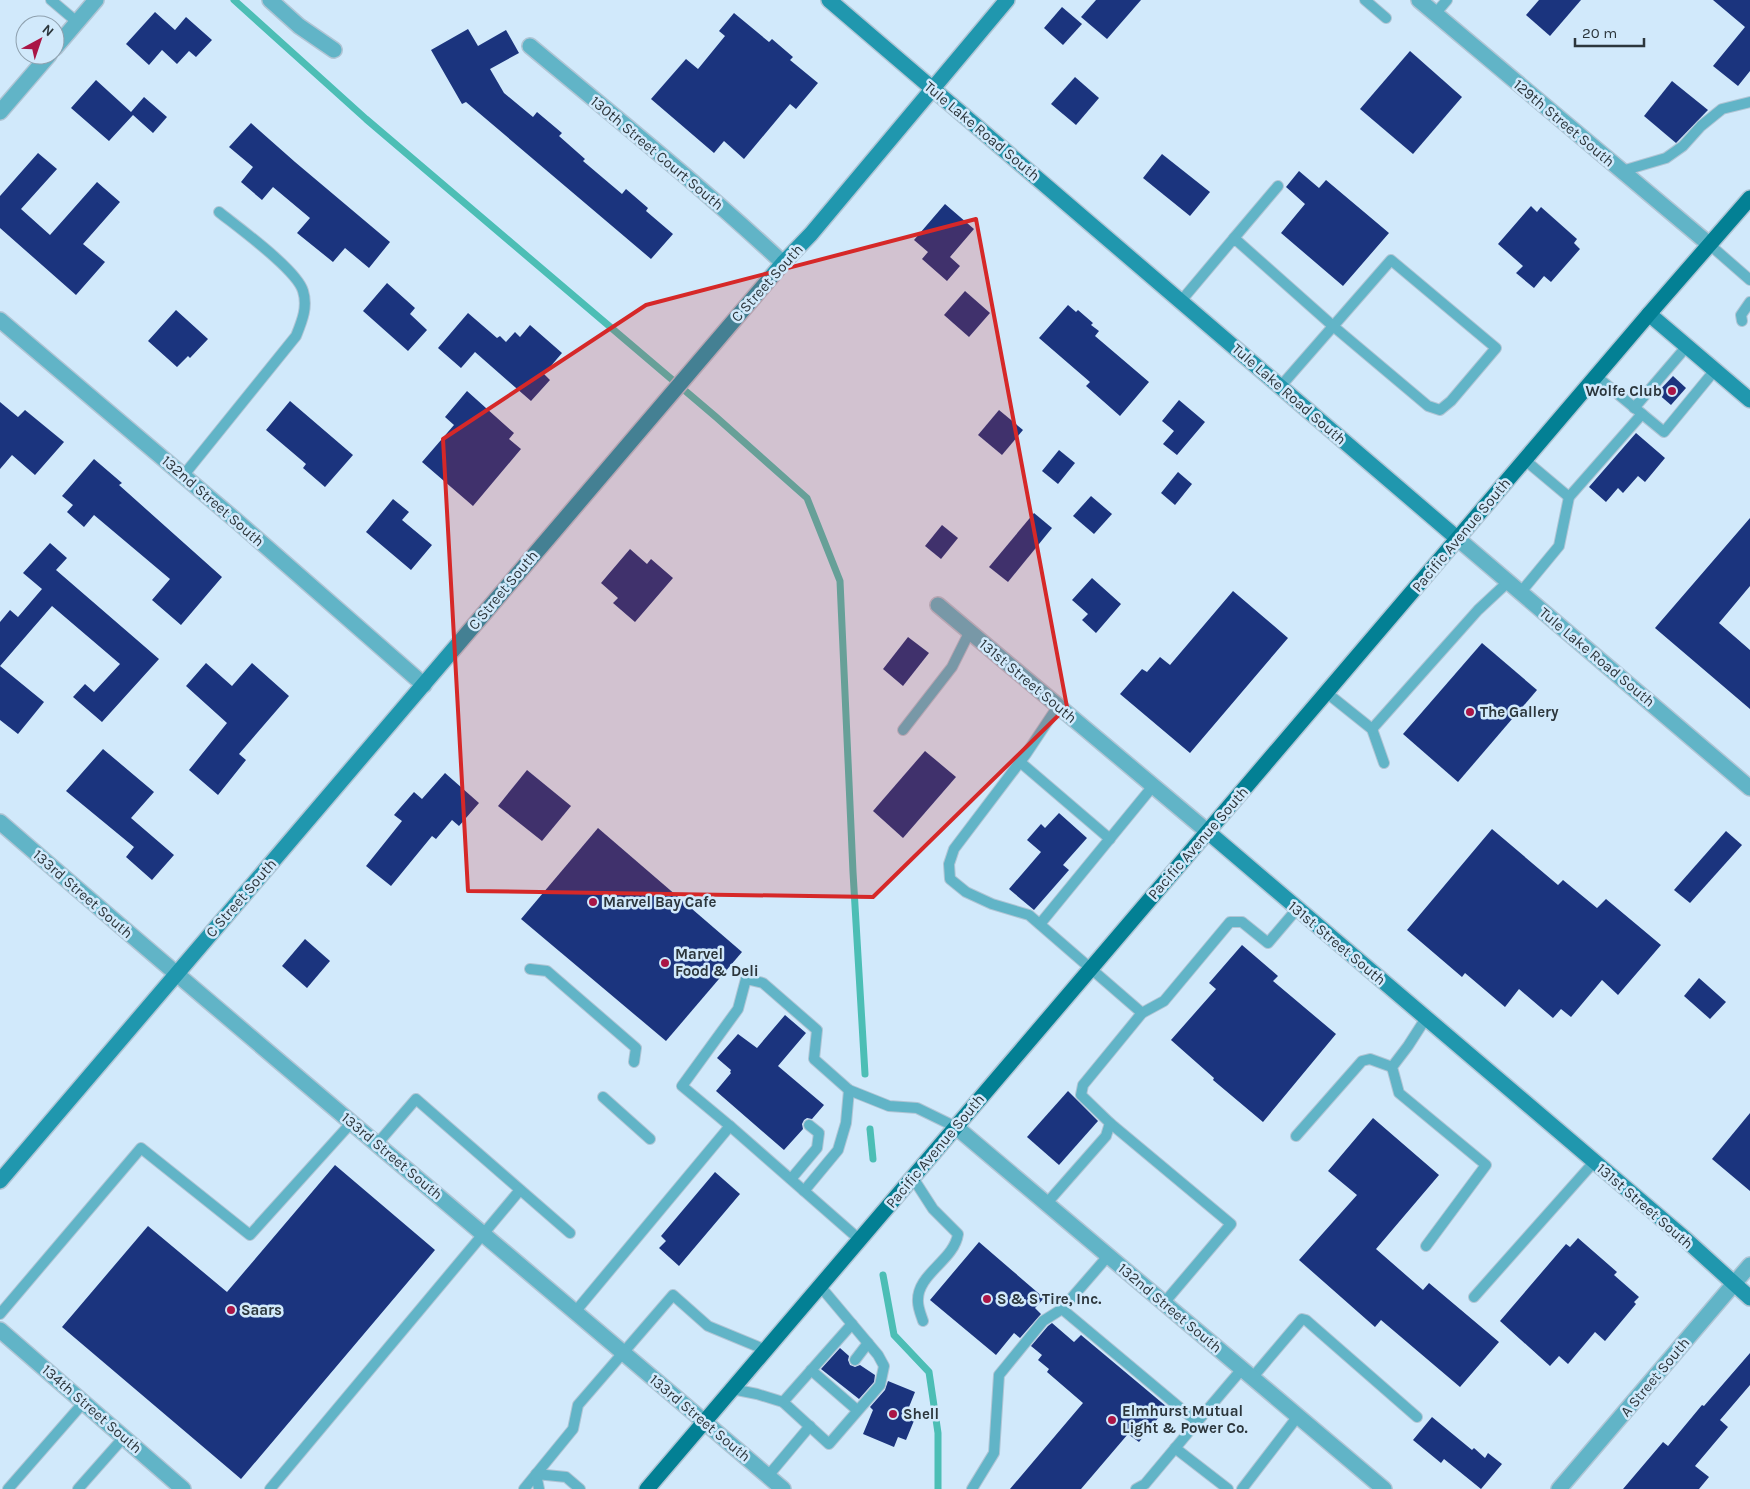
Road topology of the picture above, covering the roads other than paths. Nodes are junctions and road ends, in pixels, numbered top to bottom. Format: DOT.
graph roads {
  1 [pos="51,0"];
  2 [pos="96,0"];
  3 [pos="270,0"];
  4 [pos="829,0"];
  5 [pos="1007,0"];
  6 [pos="1365,0"];
  7 [pos="1419,0"];
  8 [pos="1448,0"];
  9 [pos="1435,14"];
  10 [pos="1386,18"];
  11 [pos="77,22"];
  12 [pos="65,36"];
  13 [pos="530,46"];
  14 [pos="334,50"];
  15 [pos="40,65"];
  16 [pos="932,88"];
  17 [pos="1750,102"];
  18 [pos="0,112"];
  19 [pos="1622,171"];
  20 [pos="1278,186"];
  21 [pos="1750,198"];
  22 [pos="219,212"];
  23 [pos="1234,238"];
  24 [pos="1710,245"];
  25 [pos="783,263"];
  26 [pos="1750,280"];
  27 [pos="1181,301"];
  28 [pos="1750,302"];
  29 [pos="1649,314"];
  30 [pos="0,320"];
  31 [pos="1742,321"];
  32 [pos="1333,326"];
  33 [pos="1687,346"];
  34 [pos="1715,370"];
  35 [pos="1596,376"];
  36 [pos="1280,387"];
  37 [pos="1750,400"];
  38 [pos="1638,411"];
  39 [pos="1525,460"];
  40 [pos="184,476"];
  41 [pos="1569,497"];
  42 [pos="1458,539"];
  43 [pos="1508,582"];
  44 [pos="1521,592"];
  45 [pos="938,605"];
  46 [pos="970,632"];
  47 [pos="424,685"];
  48 [pos="1327,693"];
  49 [pos="1058,706"];
  50 [pos="1372,729"];
  51 [pos="903,730"];
  52 [pos="1020,762"];
  53 [pos="1384,762"];
  54 [pos="1153,786"];
  55 [pos="1750,788"];
  56 [pos="0,822"];
  57 [pos="1208,832"];
  58 [pos="1110,839"];
  59 [pos="1298,909"];
  60 [pos="1040,924"];
  61 [pos="1091,968"];
  62 [pos="530,969"];
  63 [pos="175,974"];
  64 [pos="1142,1014"];
  65 [pos="1426,1018"];
  66 [pos="634,1062"];
  67 [pos="1392,1067"];
  68 [pos="849,1090"];
  69 [pos="603,1097"];
  70 [pos="352,1122"];
  71 [pos="1110,1122"];
  72 [pos="810,1125"];
  73 [pos="730,1126"];
  74 [pos="956,1127"];
  75 [pos="1296,1136"];
  76 [pos="650,1139"];
  77 [pos="377,1144"];
  78 [pos="1594,1162"];
  79 [pos="913,1178"];
  80 [pos="791,1179"];
  81 [pos="0,1181"];
  82 [pos="520,1190"];
  83 [pos="804,1191"];
  84 [pos="1047,1204"];
  85 [pos="483,1233"];
  86 [pos="570,1233"];
  87 [pos="860,1240"];
  88 [pos="1426,1246"];
  89 [pos="1108,1256"];
  90 [pos="1750,1265"];
  91 [pos="1733,1284"];
  92 [pos="820,1286"];
  93 [pos="1474,1297"];
  94 [pos="1750,1298"];
  95 [pos="1164,1303"];
  96 [pos="1062,1309"];
  97 [pos="575,1312"];
  98 [pos="0,1314"];
  99 [pos="922,1322"];
  100 [pos="852,1324"];
  101 [pos="0,1330"];
  102 [pos="868,1343"];
  103 [pos="766,1350"];
  104 [pos="623,1353"];
  105 [pos="855,1360"];
  106 [pos="811,1370"];
  107 [pos="1247,1374"];
  108 [pos="732,1389"];
  109 [pos="84,1402"];
  110 [pos="783,1402"];
  111 [pos="857,1410"];
  112 [pos="1298,1416"];
  113 [pos="1417,1417"];
  114 [pos="704,1422"];
  115 [pos="1197,1422"];
  116 [pos="810,1426"];
  117 [pos="124,1438"];
  118 [pos="1176,1448"];
  119 [pos="536,1474"];
  120 [pos="768,1476"];
  121 [pos="179,1488"];
  122 [pos="8,1489"];
  123 [pos="78,1489"];
  124 [pos="270,1489"];
  125 [pos="524,1489"];
  126 [pos="540,1489"];
  127 [pos="580,1489"];
  128 [pos="647,1489"];
  129 [pos="783,1489"];
  130 [pos="972,1489"];
  131 [pos="1136,1489"];
  132 [pos="1228,1489"];
  133 [pos="1242,1489"];
  134 [pos="1384,1489"];
  135 [pos="1559,1489"];
  1 -- 11 [label="lane"];
  2 -- 11 [label="street"];
  3 -- 14 [label="street"];
  4 -- 16 [label="street, Tule Lake Road South"];
  5 -- 16 [label="street, C Street South"];
  6 -- 10 [label="lane"];
  7 -- 9 [label="street, 129th Street South"];
  8 -- 9 [label="lane"];
  9 -- 19 [label="street, 129th Street South"];
  11 -- 12 [label="street"];
  13 -- 25 [label="street, 130th Street Court South"];
  15 -- 18 [label="street"];
  16 -- 25 [label="street, C Street South"];
  16 -- 27 [label="street, Tule Lake Road South"];
  17 -- 19 [label="lane"];
  19 -- 24 [label="street, 129th Street South"];
  20 -- 23 [label="lane"];
  21 -- 24 [label="main road, Pacific Avenue South"];
  22 -- 40 [label="lane"];
  23 -- 27 [label="lane"];
  23 -- 32 [label="lane"];
  24 -- 26 [label="lane"];
  24 -- 29 [label="main road, Pacific Avenue South"];
  25 -- 47 [label="street, C Street South"];
  27 -- 36 [label="street, Tule Lake Road South"];
  28 -- 31 [label="lane"];
  29 -- 33 [label="street"];
  29 -- 35 [label="main road, Pacific Avenue South"];
  30 -- 40 [label="street, 132nd Street South"];
  32 -- 32 [label="lane"];
  32 -- 36 [label="lane"];
  33 -- 34 [label="street"];
  33 -- 38 [label="lane"];
  34 -- 37 [label="street"];
  34 -- 38 [label="lane"];
  35 -- 38 [label="lane"];
  35 -- 39 [label="main road, Pacific Avenue South"];
  36 -- 42 [label="street, Tule Lake Road South"];
  38 -- 41 [label="lane"];
  39 -- 41 [label="lane"];
  39 -- 42 [label="main road, Pacific Avenue South"];
  40 -- 47 [label="street, 132nd Street South"];
  41 -- 44 [label="lane"];
  42 -- 43 [label="street, Tule Lake Road South"];
  42 -- 48 [label="main road, Pacific Avenue South"];
  43 -- 44 [label="street, Tule Lake Road South"];
  43 -- 50 [label="lane"];
  44 -- 55 [label="street, Tule Lake Road South"];
  45 -- 46 [label="street, 131st Street South"];
  46 -- 49 [label="street, 131st Street South"];
  46 -- 51 [label="lane"];
  47 -- 63 [label="street, C Street South"];
  48 -- 50 [label="lane"];
  48 -- 57 [label="main road, Pacific Avenue South"];
  49 -- 52 [label="lane"];
  49 -- 54 [label="street, 131st Street South"];
  50 -- 53 [label="lane"];
  52 -- 58 [label="lane"];
  52 -- 60 [label="lane"];
  54 -- 57 [label="street, 131st Street South"];
  54 -- 58 [label="lane"];
  56 -- 63 [label="street, 133rd Street South"];
  57 -- 59 [label="street, 131st Street South"];
  57 -- 61 [label="main road, Pacific Avenue South"];
  58 -- 60 [label="lane"];
  59 -- 64 [label="lane"];
  59 -- 65 [label="street, 131st Street South"];
  60 -- 61 [label="lane"];
  61 -- 64 [label="lane"];
  61 -- 74 [label="main road, Pacific Avenue South"];
  62 -- 66 [label="lane"];
  63 -- 70 [label="street, 133rd Street South"];
  63 -- 81 [label="street, C Street South"];
  64 -- 71 [label="lane"];
  65 -- 67 [label="lane"];
  65 -- 78 [label="street, 131st Street South"];
  67 -- 75 [label="lane"];
  67 -- 88 [label="lane"];
  68 -- 73 [label="lane"];
  68 -- 74 [label="lane"];
  68 -- 83 [label="lane"];
  69 -- 76 [label="lane"];
  70 -- 77 [label="street, 133rd Street South"];
  70 -- 98 [label="lane"];
  71 -- 84 [label="lane"];
  71 -- 95 [label="lane"];
  72 -- 80 [label="lane"];
  73 -- 80 [label="lane"];
  73 -- 97 [label="lane"];
  74 -- 79 [label="main road, Pacific Avenue South"];
  74 -- 84 [label="street, 132nd Street South"];
  77 -- 82 [label="lane"];
  77 -- 85 [label="street, 133rd Street South"];
  78 -- 91 [label="street, 131st Street South"];
  78 -- 93 [label="lane"];
  79 -- 87 [label="main road, Pacific Avenue South"];
  79 -- 99 [label="lane"];
  80 -- 83 [label="lane"];
  82 -- 85 [label="lane"];
  82 -- 86 [label="lane"];
  83 -- 87 [label="lane"];
  84 -- 89 [label="street, 132nd Street South"];
  85 -- 97 [label="street, 133rd Street South"];
  85 -- 124 [label="lane"];
  87 -- 92 [label="main road, Pacific Avenue South"];
  89 -- 95 [label="street, 132nd Street South"];
  89 -- 96 [label="lane"];
  90 -- 91 [label="street, A Street South"];
  91 -- 94 [label="street, 131st Street South"];
  91 -- 135 [label="street, A Street South"];
  92 -- 100 [label="lane"];
  92 -- 103 [label="main road, Pacific Avenue South"];
  95 -- 107 [label="street, 132nd Street South"];
  96 -- 115 [label="lane"];
  96 -- 130 [label="lane"];
  97 -- 104 [label="street, 133rd Street South"];
  100 -- 102 [label="lane"];
  100 -- 106 [label="lane"];
  101 -- 109 [label="street, 134th Street South"];
  102 -- 105 [label="lane"];
  102 -- 111 [label="lane"];
  103 -- 104 [label="lane"];
  103 -- 108 [label="main road, Pacific Avenue South"];
  104 -- 114 [label="street, 133rd Street South"];
  104 -- 119 [label="lane"];
  106 -- 110 [label="lane"];
  106 -- 111 [label="lane"];
  107 -- 112 [label="street, 132nd Street South"];
  107 -- 113 [label="lane"];
  107 -- 115 [label="lane"];
  108 -- 110 [label="lane"];
  108 -- 114 [label="main road, Pacific Avenue South"];
  109 -- 117 [label="street, 134th Street South"];
  109 -- 122 [label="lane"];
  110 -- 116 [label="lane"];
  111 -- 116 [label="lane"];
  112 -- 133 [label="lane"];
  112 -- 134 [label="street, 132nd Street South"];
  114 -- 120 [label="street, 133rd Street South"];
  114 -- 128 [label="main road, Pacific Avenue South"];
  115 -- 118 [label="lane"];
  116 -- 120 [label="lane"];
  117 -- 121 [label="street, 134th Street South"];
  117 -- 123 [label="lane"];
  118 -- 131 [label="lane"];
  118 -- 132 [label="lane"];
  119 -- 125 [label="lane"];
  119 -- 126 [label="lane"];
  119 -- 127 [label="lane"];
  120 -- 129 [label="street, 133rd Street South"];
}
